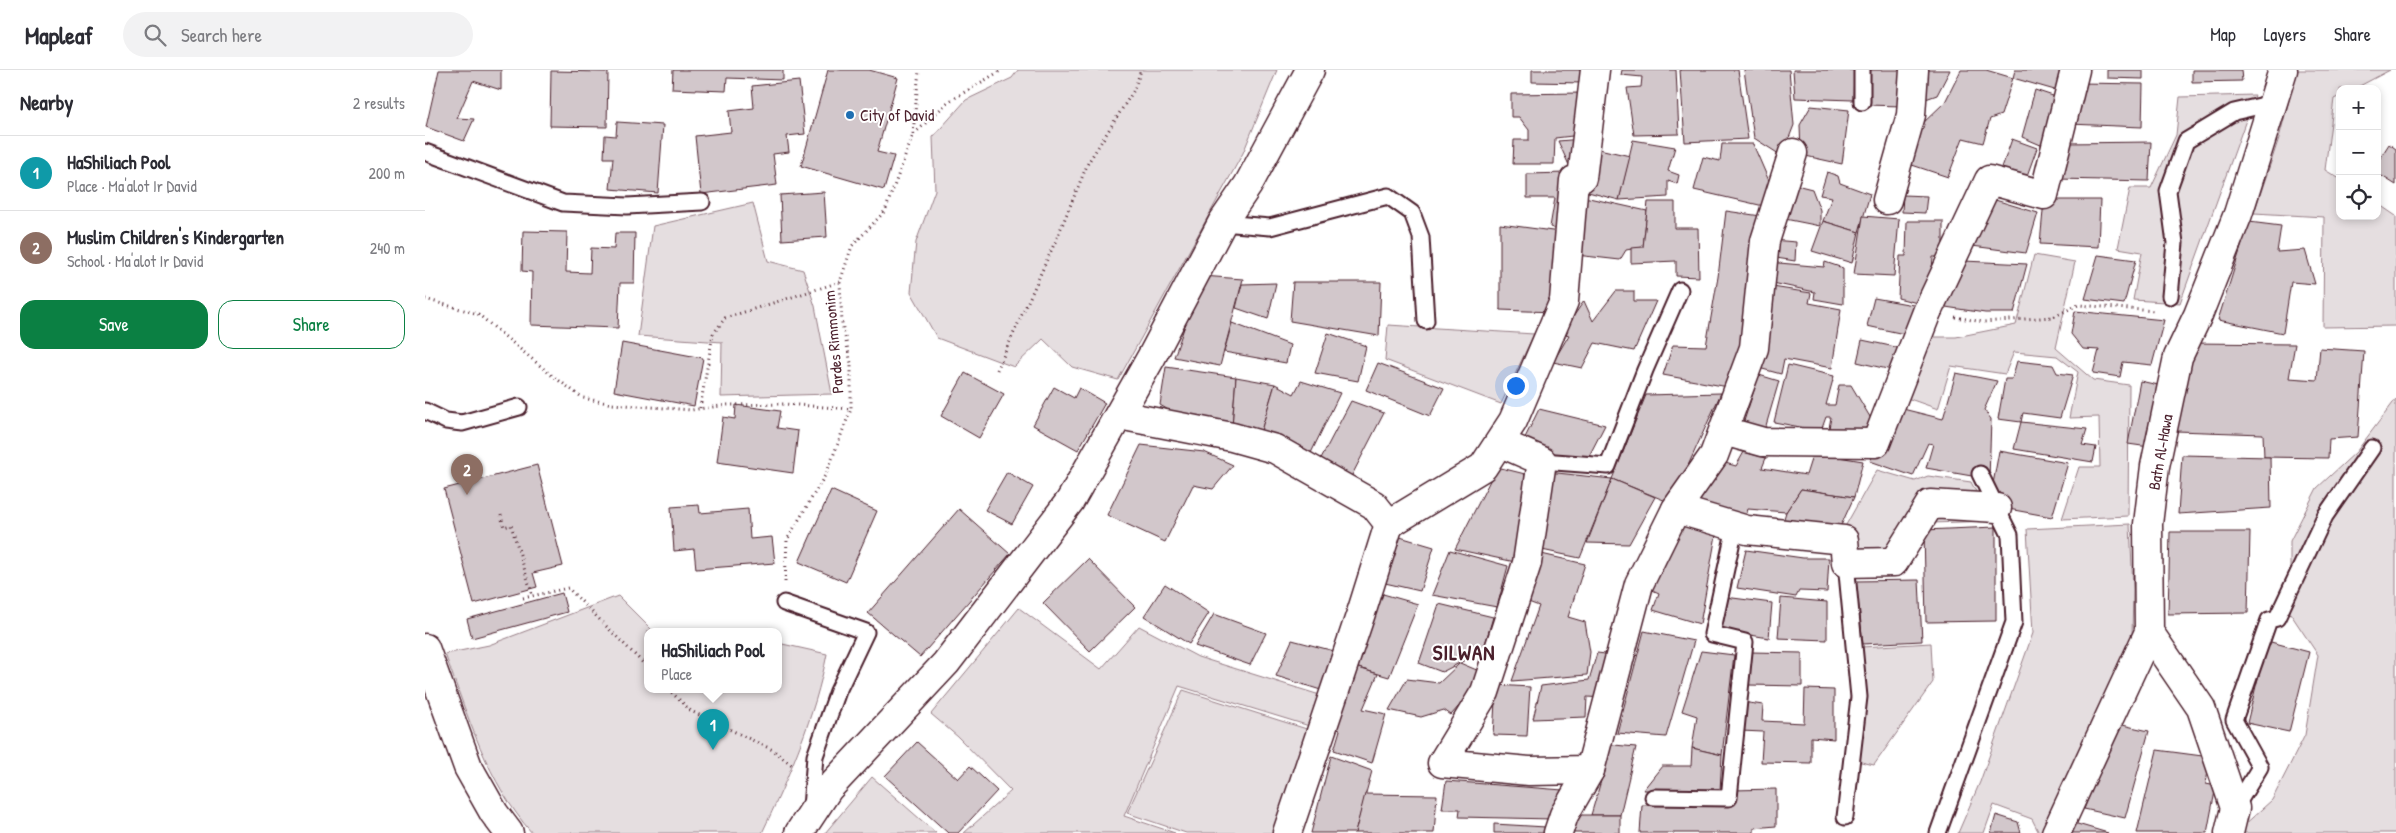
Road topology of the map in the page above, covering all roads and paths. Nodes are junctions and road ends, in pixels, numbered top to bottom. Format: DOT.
graph roads {
  1 [pos="919,70"];
  2 [pos="1002,70"];
  3 [pos="1141,70"];
  4 [pos="1310,70"];
  5 [pos="1595,70"];
  6 [pos="1862,70"];
  7 [pos="1914,70"];
  8 [pos="2075,70"];
  9 [pos="2283,70"];
  10 [pos="1862,102"];
  11 [pos="2273,103"];
  12 [pos="913,135"];
  13 [pos="425,152"];
  14 [pos="1793,153"];
  15 [pos="1887,200"];
  16 [pos="702,202"];
  17 [pos="1222,224"];
  18 [pos="840,282"];
  19 [pos="1680,290"];
  20 [pos="2170,296"];
  21 [pos="425,298"];
  22 [pos="1927,312"];
  23 [pos="2198,315"];
  24 [pos="1426,321"];
  25 [pos="997,370"];
  26 [pos="519,406"];
  27 [pos="700,408"];
  28 [pos="851,409"];
  29 [pos="425,411"];
  30 [pos="1119,415"];
  31 [pos="1724,430"];
  32 [pos="1501,443"];
  33 [pos="2372,448"];
  34 [pos="1542,461"];
  35 [pos="1980,474"];
  36 [pos="1997,508"];
  37 [pos="1676,509"];
  38 [pos="501,515"];
  39 [pos="1389,524"];
  40 [pos="1735,527"];
  41 [pos="1846,563"];
  42 [pos="533,594"];
  43 [pos="523,598"];
  44 [pos="784,603"];
  45 [pos="2149,632"];
  46 [pos="425,648"];
  47 [pos="644,664"];
  48 [pos="672,693"];
  49 [pos="1590,770"];
  50 [pos="813,782"];
  51 [pos="1653,797"];
  52 [pos="1845,817"];
  53 [pos="2232,821"];
  54 [pos="805,824"];
  55 [pos="509,833"];
  56 [pos="1287,833"];
  57 [pos="1558,833"];
  58 [pos="1938,833"];
  59 [pos="2056,833"];
  1 -- 12 [label="path"];
  2 -- 12 [label="path, Pardes Rimmonim"];
  3 -- 25 [label="path"];
  4 -- 17 [label="street"];
  5 -- 32 [label="street"];
  6 -- 10 [label="lane"];
  7 -- 15 [label="street"];
  8 -- 22 [label="street"];
  9 -- 11 [label="street, Batn Al-Hawa"];
  11 -- 20 [label="lane"];
  11 -- 23 [label="street, Batn Al-Hawa"];
  12 -- 18 [label="path, Pardes Rimmonim"];
  13 -- 16 [label="lane"];
  14 -- 31 [label="street"];
  17 -- 24 [label="lane"];
  17 -- 30 [label="street"];
  18 -- 27 [label="path"];
  18 -- 28 [label="path, Pardes Rimmonim"];
  19 -- 34 [label="lane"];
  21 -- 27 [label="path"];
  22 -- 23 [label="path"];
  22 -- 31 [label="street"];
  23 -- 45 [label="street, Batn Al-Hawa"];
  26 -- 29 [label="lane"];
  27 -- 28 [label="path"];
  28 -- 44 [label="path, Pardes Rimmonim"];
  30 -- 39 [label="street"];
  30 -- 54 [label="street"];
  31 -- 37 [label="street"];
  32 -- 34 [label="street"];
  32 -- 39 [label="street"];
  33 -- 53 [label="lane"];
  34 -- 49 [label="street"];
  35 -- 36 [label="lane"];
  36 -- 41 [label="street"];
  36 -- 58 [label="lane"];
  37 -- 40 [label="street"];
  37 -- 49 [label="street"];
  38 -- 42 [label="path"];
  39 -- 56 [label="street"];
  40 -- 41 [label="street"];
  40 -- 51 [label="lane"];
  41 -- 52 [label="lane"];
  42 -- 43 [label="path"];
  42 -- 47 [label="path"];
  44 -- 50 [label="lane"];
  45 -- 53 [label="street"];
  45 -- 59 [label="street, Batn Al-Hawa"];
  46 -- 55 [label="street"];
  48 -- 50 [label="path"];
  49 -- 57 [label="street"];
  50 -- 54 [label="lane"];
}
